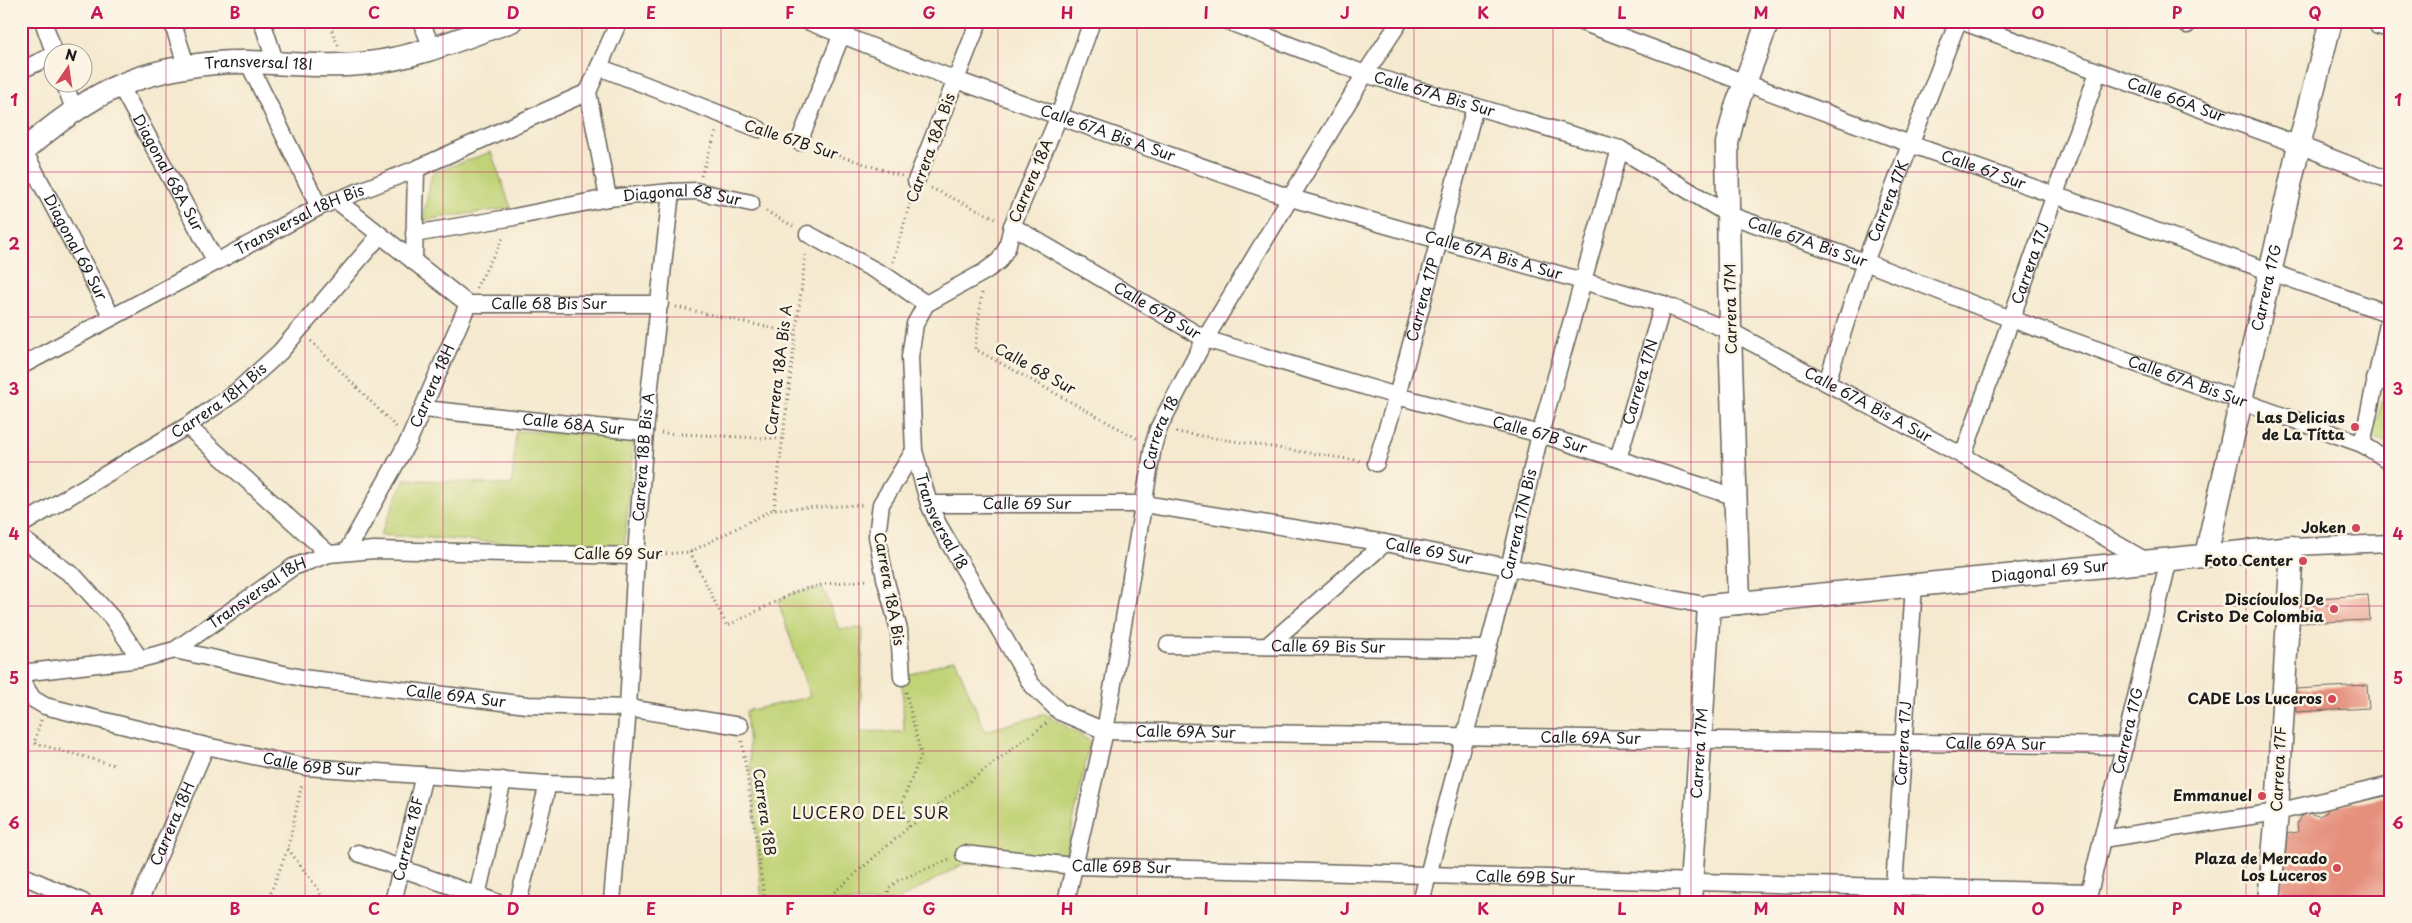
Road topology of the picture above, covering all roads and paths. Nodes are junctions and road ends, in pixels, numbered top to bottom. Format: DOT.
graph roads {
  1 [pos="43,21"];
  2 [pos="172,21"];
  3 [pos="262,21"];
  4 [pos="421,21"];
  5 [pos="511,21"];
  6 [pos="619,21"];
  7 [pos="807,21"];
  8 [pos="978,21"];
  9 [pos="1092,21"];
  10 [pos="1228,21"];
  11 [pos="1400,21"];
  12 [pos="1579,21"];
  13 [pos="1768,21"];
  14 [pos="1960,21"];
  15 [pos="2331,21"];
  16 [pos="844,28"];
  17 [pos="50,42"];
  18 [pos="432,48"];
  19 [pos="42,61"];
  20 [pos="248,62"];
  21 [pos="276,64"];
  22 [pos="600,67"];
  23 [pos="187,68"];
  24 [pos="21,70"];
  25 [pos="2098,72"];
  26 [pos="1365,74"];
  27 [pos="956,80"];
  28 [pos="1746,82"];
  29 [pos="120,85"];
  30 [pos="67,92"];
  31 [pos="588,92"];
  32 [pos="1475,107"];
  33 [pos="74,112"];
  34 [pos="722,116"];
  35 [pos="1059,116"];
  36 [pos="759,130"];
  37 [pos="799,142"];
  38 [pos="1910,144"];
  39 [pos="2299,145"];
  40 [pos="1620,149"];
  41 [pos="22,152"];
  42 [pos="416,169"];
  43 [pos="916,181"];
  44 [pos="2391,181"];
  45 [pos="696,191"];
  46 [pos="671,192"];
  47 [pos="2055,195"];
  48 [pos="608,198"];
  49 [pos="1291,198"];
  50 [pos="336,200"];
  51 [pos="751,203"];
  52 [pos="319,207"];
  53 [pos="1729,215"];
  54 [pos="514,217"];
  55 [pos="1012,226"];
  56 [pos="414,234"];
  57 [pos="808,234"];
  58 [pos="380,236"];
  59 [pos="1440,240"];
  60 [pos="216,262"];
  61 [pos="414,262"];
  62 [pos="1865,262"];
  63 [pos="984,272"];
  64 [pos="2270,272"];
  65 [pos="889,278"];
  66 [pos="1584,282"];
  67 [pos="468,304"];
  68 [pos="660,304"];
  69 [pos="926,304"];
  70 [pos="1663,304"];
  71 [pos="2390,312"];
  72 [pos="112,318"];
  73 [pos="2011,319"];
  74 [pos="300,330"];
  75 [pos="1730,331"];
  76 [pos="794,333"];
  77 [pos="1205,339"];
  78 [pos="21,366"];
  79 [pos="2383,381"];
  80 [pos="1827,382"];
  81 [pos="1397,396"];
  82 [pos="2241,400"];
  83 [pos="424,409"];
  84 [pos="187,426"];
  85 [pos="1158,429"];
  86 [pos="645,432"];
  87 [pos="1540,434"];
  88 [pos="782,439"];
  89 [pos="409,440"];
  90 [pos="2362,444"];
  91 [pos="1153,447"];
  92 [pos="914,451"];
  93 [pos="1963,456"];
  94 [pos="1618,459"];
  95 [pos="2391,462"];
  96 [pos="1376,463"];
  97 [pos="1736,496"];
  98 [pos="880,504"];
  99 [pos="930,504"];
  100 [pos="1144,504"];
  101 [pos="774,508"];
  102 [pos="21,525"];
  103 [pos="21,538"];
  104 [pos="1385,542"];
  105 [pos="2391,543"];
  106 [pos="2292,547"];
  107 [pos="347,551"];
  108 [pos="690,552"];
  109 [pos="329,554"];
  110 [pos="2206,555"];
  111 [pos="636,556"];
  112 [pos="2159,560"];
  113 [pos="1509,568"];
  114 [pos="885,578"];
  115 [pos="1914,585"];
  116 [pos="1739,603"];
  117 [pos="1709,606"];
  118 [pos="1168,645"];
  119 [pos="1267,646"];
  120 [pos="1488,649"];
  121 [pos="175,650"];
  122 [pos="140,659"];
  123 [pos="21,673"];
  124 [pos="902,677"];
  125 [pos="21,680"];
  126 [pos="45,706"];
  127 [pos="628,708"];
  128 [pos="1060,712"];
  129 [pos="740,726"];
  130 [pos="1105,731"];
  131 [pos="1465,736"];
  132 [pos="1700,740"];
  133 [pos="1904,743"];
  134 [pos="206,746"];
  135 [pos="2125,746"];
  136 [pos="114,765"];
  137 [pos="306,767"];
  138 [pos="424,776"];
  139 [pos="503,780"];
  140 [pos="548,784"];
  141 [pos="2391,785"];
  142 [pos="622,786"];
  143 [pos="2277,812"];
  144 [pos="909,827"];
  145 [pos="2102,839"];
  146 [pos="288,848"];
  147 [pos="358,853"];
  148 [pos="964,854"];
  149 [pos="1074,866"];
  150 [pos="402,870"];
  151 [pos="21,875"];
  152 [pos="1428,876"];
  153 [pos="1690,892"];
  154 [pos="1893,894"];
  155 [pos="477,896"];
  156 [pos="2088,897"];
  157 [pos="82,902"];
  158 [pos="139,902"];
  159 [pos="267,902"];
  160 [pos="324,902"];
  161 [pos="393,902"];
  162 [pos="496,902"];
  163 [pos="518,902"];
  164 [pos="612,902"];
  165 [pos="766,902"];
  166 [pos="823,902"];
  167 [pos="887,902"];
  168 [pos="1066,902"];
  169 [pos="1421,902"];
  170 [pos="2269,902"];
  1 -- 17 [label="street"];
  2 -- 23 [label="street"];
  3 -- 21 [label="street"];
  4 -- 18 [label="street"];
  5 -- 18 [label="street, Transversal 18I"];
  6 -- 22 [label="street"];
  7 -- 16 [label="street, Calle 67A Bis A Sur"];
  8 -- 27 [label="street, Carrera 18A Bis"];
  9 -- 35 [label="street, Carrera 18A"];
  10 -- 26 [label="street, Calle 67A Bis Sur"];
  11 -- 26 [label="street, Carrera 18"];
  12 -- 28 [label="street, Calle 67 Sur"];
  13 -- 28 [label="street, Carrera 17M"];
  14 -- 25 [label="street, Calle 66A Sur"];
  14 -- 38 [label="street, Carrera 17K"];
  15 -- 39 [label="street, Carrera 17G"];
  16 -- 27 [label="street, Calle 67A Bis A Sur"];
  16 -- 37 [label="street"];
  18 -- 21 [label="street, Transversal 18I"];
  19 -- 24 [label="street"];
  20 -- 21 [label="street, Transversal 18I"];
  20 -- 23 [label="street, Transversal 18I"];
  20 -- 52 [label="street"];
  22 -- 31 [label="street"];
  22 -- 34 [label="street, Calle 67B Sur"];
  23 -- 29 [label="street, Transversal 18I"];
  25 -- 39 [label="street, Calle 66A Sur"];
  25 -- 47 [label="street, Carrera 17J"];
  26 -- 32 [label="street, Calle 67A Bis Sur"];
  26 -- 49 [label="street, Carrera 18"];
  27 -- 35 [label="street, Calle 67A Bis A Sur"];
  27 -- 43 [label="street, Carrera 18A Bis"];
  28 -- 38 [label="street, Calle 67 Sur"];
  28 -- 53 [label="street, Carrera 17M"];
  29 -- 33 [label="street, Transversal 18I"];
  29 -- 60 [label="street, Diagonal 68A Sur"];
  30 -- 33 [label="street"];
  31 -- 42 [label="street, Transversal 18H Bis"];
  31 -- 48 [label="street"];
  32 -- 40 [label="street, Calle 67A Bis Sur"];
  32 -- 59 [label="street, Carrera 17P"];
  33 -- 41 [label="street, Transversal 18I"];
  34 -- 36 [label="street, Calle 67B Sur"];
  34 -- 45 [label="path"];
  35 -- 49 [label="street, Calle 67A Bis A Sur"];
  35 -- 55 [label="street, Carrera 18A"];
  37 -- 43 [label="path, Calle 67B Sur"];
  38 -- 47 [label="street, Calle 67 Sur"];
  38 -- 62 [label="street, Carrera 17K"];
  39 -- 44 [label="street, Calle 66A Sur"];
  39 -- 64 [label="street, Carrera 17G"];
  40 -- 53 [label="street, Calle 67A Bis Sur"];
  40 -- 66 [label="street, Carrera 17N Bis"];
  41 -- 72 [label="street, Diagonal 69 Sur"];
  42 -- 50 [label="street, Transversal 18H Bis"];
  42 -- 56 [label="street"];
  43 -- 55 [label="path, Calle 67B Sur"];
  43 -- 65 [label="path, Carrera 18A Bis"];
  45 -- 46 [label="street, Diagonal 68 Sur"];
  45 -- 51 [label="street, Diagonal 68 Sur"];
  46 -- 48 [label="street, Diagonal 68 Sur"];
  46 -- 68 [label="street, Carrera 18B Bis A"];
  47 -- 64 [label="street, Calle 67 Sur"];
  47 -- 73 [label="street, Carrera 17J"];
  48 -- 54 [label="street, Diagonal 68 Sur"];
  49 -- 59 [label="street, Calle 67A Bis A Sur"];
  49 -- 77 [label="street, Carrera 18"];
  50 -- 52 [label="street, Transversal 18H Bis"];
  50 -- 58 [label="street, Calle 68 Bis Sur"];
  51 -- 57 [label="path, Diagonal 68 Sur"];
  52 -- 60 [label="street, Transversal 18H Bis"];
  53 -- 62 [label="street, Calle 67A Bis Sur"];
  53 -- 75 [label="street, Carrera 17M"];
  54 -- 56 [label="street, Diagonal 68 Sur"];
  54 -- 67 [label="path"];
  55 -- 63 [label="street, Carrera 18A"];
  55 -- 77 [label="street, Calle 67B Sur"];
  56 -- 61 [label="street"];
  57 -- 65 [label="street"];
  57 -- 76 [label="path, Carrera 18A Bis A"];
  58 -- 61 [label="street, Calle 68 Bis Sur"];
  58 -- 74 [label="street, Carrera 18H Bis"];
  59 -- 66 [label="street, Calle 67A Bis A Sur"];
  59 -- 81 [label="street, Carrera 17P"];
  60 -- 72 [label="street, Transversal 18H Bis"];
  61 -- 67 [label="street, Calle 68 Bis Sur"];
  62 -- 73 [label="street, Calle 67A Bis Sur"];
  62 -- 80 [label="street, Carrera 17K"];
  63 -- 69 [label="street, Carrera 18A"];
  63 -- 91 [label="path, Calle 68 Sur"];
  64 -- 71 [label="street, Calle 67 Sur"];
  64 -- 82 [label="street, Carrera 17G"];
  65 -- 69 [label="street"];
  66 -- 70 [label="street, Calle 67A Bis A Sur"];
  66 -- 87 [label="street, Carrera 17N Bis"];
  67 -- 68 [label="street, Calle 68 Bis Sur"];
  67 -- 83 [label="street, Carrera 18H"];
  68 -- 76 [label="path"];
  68 -- 86 [label="street, Carrera 18B Bis A"];
  69 -- 92 [label="street, Transversal 18"];
  70 -- 75 [label="street, Calle 67A Bis A Sur"];
  70 -- 94 [label="street, Carrera 17N"];
  71 -- 79 [label="street"];
  72 -- 78 [label="street, Transversal 18H Bis"];
  73 -- 82 [label="street, Calle 67A Bis Sur"];
  73 -- 93 [label="street, Carrera 17J"];
  74 -- 84 [label="street, Carrera 18H Bis"];
  74 -- 89 [label="path"];
  75 -- 80 [label="street, Calle 67A Bis A Sur"];
  75 -- 97 [label="street, Carrera 17M"];
  76 -- 88 [label="path, Carrera 18A Bis A"];
  77 -- 81 [label="street, Calle 67B Sur"];
  77 -- 85 [label="street, Carrera 18"];
  79 -- 90 [label="street"];
  80 -- 93 [label="street, Calle 67A Bis A Sur"];
  81 -- 87 [label="street, Calle 67B Sur"];
  81 -- 96 [label="street, Carrera 17P"];
  82 -- 90 [label="street, Calle 67A Bis Sur"];
  82 -- 110 [label="street, Carrera 17G"];
  83 -- 86 [label="street, Calle 68A Sur"];
  83 -- 89 [label="street, Carrera 18H"];
  84 -- 102 [label="street, Carrera 18H Bis"];
  84 -- 109 [label="street"];
  85 -- 91 [label="street, Carrera 18"];
  85 -- 96 [label="path"];
  86 -- 88 [label="path, Calle 68A Sur"];
  86 -- 111 [label="street, Carrera 18B Bis A"];
  87 -- 94 [label="street, Calle 67B Sur"];
  87 -- 113 [label="street, Carrera 17N Bis"];
  88 -- 101 [label="path, Carrera 18A Bis A"];
  89 -- 107 [label="street, Carrera 18H"];
  90 -- 95 [label="street, Calle 67A Bis Sur"];
  91 -- 100 [label="street, Carrera 18"];
  92 -- 98 [label="street, Carrera 18A Bis"];
  92 -- 99 [label="street, Transversal 18"];
  93 -- 112 [label="street, Calle 67A Bis A Sur"];
  94 -- 97 [label="street, Calle 67B Sur"];
  97 -- 116 [label="street, Carrera 17M"];
  98 -- 101 [label="path, Calle 69 Sur"];
  98 -- 114 [label="street, Carrera 18A Bis"];
  99 -- 100 [label="street, Calle 69 Sur"];
  99 -- 128 [label="street, Transversal 18"];
  100 -- 104 [label="street, Calle 69 Sur"];
  100 -- 130 [label="street, Carrera 18"];
  101 -- 108 [label="path, Calle 69 Sur"];
  103 -- 122 [label="street"];
  104 -- 113 [label="street, Calle 69 Sur"];
  104 -- 119 [label="street"];
  105 -- 106 [label="street, Diagonal 69 Sur"];
  106 -- 110 [label="street, Diagonal 69 Sur"];
  106 -- 143 [label="street, Carrera 17F"];
  107 -- 109 [label="street, Transversal 18H"];
  107 -- 111 [label="street, Calle 69 Sur"];
  108 -- 111 [label="path, Calle 69 Sur"];
  108 -- 114 [label="path"];
  109 -- 121 [label="street, Transversal 18H"];
  110 -- 112 [label="street, Diagonal 69 Sur"];
  111 -- 127 [label="street, Carrera 18B Bis A"];
  112 -- 115 [label="street, Diagonal 69 Sur"];
  112 -- 135 [label="street, Carrera 17G"];
  113 -- 117 [label="street, Calle 69 Sur"];
  113 -- 120 [label="street, Carrera 17N Bis"];
  114 -- 124 [label="street, Carrera 18A Bis"];
  115 -- 116 [label="street, Diagonal 69 Sur"];
  115 -- 133 [label="street, Carrera 17J"];
  116 -- 117 [label="street, Diagonal 69 Sur"];
  117 -- 132 [label="street, Carrera 17M"];
  118 -- 119 [label="street, Calle 69 Bis Sur"];
  119 -- 120 [label="street, Calle 69 Bis Sur"];
  120 -- 131 [label="street, Carrera 17N Bis"];
  121 -- 122 [label="street"];
  121 -- 127 [label="street, Calle 69A Sur"];
  122 -- 123 [label="street"];
  124 -- 144 [label="path"];
  125 -- 126 [label="street, Calle 69B Sur"];
  126 -- 134 [label="street, Calle 69B Sur"];
  126 -- 136 [label="path"];
  127 -- 129 [label="street, Calle 69A Sur"];
  127 -- 142 [label="street, Carrera 18B Bis A"];
  128 -- 130 [label="street, Calle 69A Sur"];
  128 -- 144 [label="path"];
  129 -- 165 [label="path, Carrera 18B"];
  130 -- 131 [label="street, Calle 69A Sur"];
  130 -- 149 [label="street, Carrera 18"];
  131 -- 132 [label="street, Calle 69A Sur"];
  131 -- 152 [label="street, Carrera 17N Bis"];
  132 -- 133 [label="street, Calle 69A Sur"];
  132 -- 153 [label="street, Carrera 17M"];
  133 -- 135 [label="street, Calle 69A Sur"];
  133 -- 154 [label="street, Carrera 17J"];
  134 -- 137 [label="street, Calle 69B Sur"];
  134 -- 158 [label="street, Carrera 18H"];
  135 -- 145 [label="street, Carrera 17G"];
  137 -- 138 [label="street, Calle 69B Sur"];
  137 -- 146 [label="path"];
  138 -- 139 [label="street, Calle 69B Sur"];
  138 -- 150 [label="street, Carrera 18F"];
  139 -- 140 [label="street, Calle 69B Sur"];
  139 -- 155 [label="street"];
  140 -- 142 [label="street, Calle 69B Sur"];
  140 -- 163 [label="street"];
  141 -- 143 [label="street"];
  142 -- 164 [label="street, Carrera 18B Bis A"];
  143 -- 145 [label="street"];
  143 -- 170 [label="street, Carrera 17F"];
  144 -- 166 [label="path"];
  145 -- 156 [label="street, Carrera 17G"];
  146 -- 159 [label="path"];
  146 -- 160 [label="path"];
  147 -- 150 [label="street"];
  148 -- 149 [label="street, Calle 69B Sur"];
  148 -- 167 [label="path"];
  149 -- 152 [label="street, Calle 69B Sur"];
  149 -- 168 [label="street, Carrera 18"];
  150 -- 155 [label="street"];
  150 -- 161 [label="street, Carrera 18F"];
  151 -- 157 [label="street"];
  152 -- 153 [label="street, Calle 69B Sur"];
  152 -- 169 [label="street, Carrera 17N Bis"];
  153 -- 154 [label="street, Calle 69B Sur"];
  154 -- 156 [label="street, Calle 69B Sur"];
  155 -- 162 [label="street"];
}
